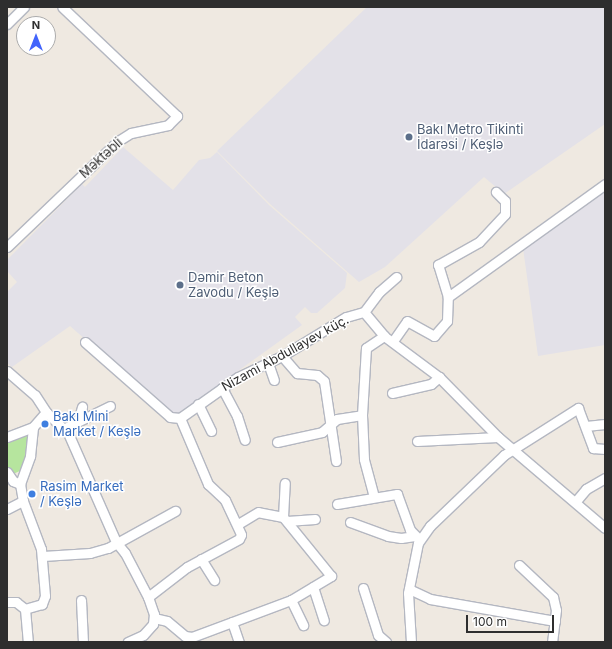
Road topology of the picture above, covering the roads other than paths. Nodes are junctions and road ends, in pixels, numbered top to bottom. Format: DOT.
graph roads {
  1 [pos="24,7"];
  2 [pos="62,7"];
  3 [pos="8,22"];
  4 [pos="605,184"];
  5 [pos="496,192"];
  6 [pos="7,247"];
  7 [pos="396,277"];
  8 [pos="448,297"];
  9 [pos="364,312"];
  10 [pos="384,336"];
  11 [pos="393,341"];
  12 [pos="85,342"];
  13 [pos="282,356"];
  14 [pos="268,363"];
  15 [pos="7,371"];
  16 [pos="439,377"];
  17 [pos="274,380"];
  18 [pos="222,388"];
  19 [pos="392,393"];
  20 [pos="198,404"];
  21 [pos="110,406"];
  22 [pos="82,407"];
  23 [pos="46,412"];
  24 [pos="362,415"];
  25 [pos="180,418"];
  26 [pos="78,421"];
  27 [pos="331,424"];
  28 [pos="605,424"];
  29 [pos="586,426"];
  30 [pos="33,427"];
  31 [pos="65,428"];
  32 [pos="211,431"];
  33 [pos="7,437"];
  34 [pos="498,437"];
  35 [pos="245,440"];
  36 [pos="417,440"];
  37 [pos="277,442"];
  38 [pos="512,449"];
  39 [pos="605,449"];
  40 [pos="336,461"];
  41 [pos="7,472"];
  42 [pos="605,478"];
  43 [pos="285,483"];
  44 [pos="20,484"];
  45 [pos="374,497"];
  46 [pos="22,501"];
  47 [pos="576,501"];
  48 [pos="337,504"];
  49 [pos="7,509"];
  50 [pos="175,511"];
  51 [pos="285,519"];
  52 [pos="315,520"];
  53 [pos="350,522"];
  54 [pos="238,524"];
  55 [pos="605,528"];
  56 [pos="417,538"];
  57 [pos="116,542"];
  58 [pos="43,556"];
  59 [pos="201,559"];
  60 [pos="519,565"];
  61 [pos="214,580"];
  62 [pos="313,587"];
  63 [pos="363,588"];
  64 [pos="409,589"];
  65 [pos="148,597"];
  66 [pos="81,600"];
  67 [pos="291,600"];
  68 [pos="7,602"];
  69 [pos="24,609"];
  70 [pos="154,618"];
  71 [pos="324,620"];
  72 [pos="555,621"];
  73 [pos="232,622"];
  74 [pos="303,625"];
  75 [pos="28,642"];
  76 [pos="83,642"];
  77 [pos="128,642"];
  78 [pos="239,642"];
  79 [pos="386,642"];
  80 [pos="411,642"];
  81 [pos="552,642"];
  1 -- 3 [label="street"];
  2 -- 6 [label="street, Məktəbli"];
  4 -- 8 [label="street"];
  5 -- 8 [label="street"];
  7 -- 9 [label="street"];
  8 -- 11 [label="street"];
  9 -- 10 [label="street, Nizami Abdullayev küç."];
  9 -- 13 [label="street, Nizami Abdullayev küç."];
  10 -- 11 [label="street, Nizami Abdullayev küç."];
  10 -- 24 [label="street"];
  11 -- 16 [label="street, Nizami Abdullayev küç."];
  12 -- 25 [label="street"];
  13 -- 14 [label="street, Nizami Abdullayev küç."];
  13 -- 27 [label="street"];
  14 -- 17 [label="street"];
  14 -- 18 [label="street, Nizami Abdullayev küç."];
  15 -- 23 [label="street"];
  16 -- 19 [label="street"];
  16 -- 34 [label="street, Nizami Abdullayev küç."];
  18 -- 20 [label="street, Nizami Abdullayev küç."];
  18 -- 35 [label="street"];
  20 -- 25 [label="street, Nizami Abdullayev küç."];
  20 -- 32 [label="street"];
  21 -- 26 [label="street"];
  22 -- 26 [label="street"];
  23 -- 30 [label="street"];
  23 -- 31 [label="street"];
  24 -- 27 [label="street"];
  24 -- 45 [label="street"];
  25 -- 54 [label="street"];
  26 -- 31 [label="street"];
  27 -- 37 [label="street"];
  27 -- 40 [label="street"];
  28 -- 29 [label="street"];
  29 -- 38 [label="street"];
  29 -- 39 [label="street"];
  30 -- 33 [label="street"];
  30 -- 44 [label="street"];
  31 -- 57 [label="street"];
  34 -- 36 [label="street"];
  34 -- 38 [label="street, Nizami Abdullayev küç."];
  38 -- 47 [label="street, Nizami Abdullayev küç."];
  38 -- 56 [label="street"];
  41 -- 44 [label="street"];
  42 -- 47 [label="street"];
  43 -- 51 [label="street"];
  44 -- 46 [label="street"];
  45 -- 48 [label="street"];
  45 -- 56 [label="street"];
  46 -- 49 [label="street"];
  46 -- 58 [label="street"];
  47 -- 55 [label="street, Nizami Abdullayev küç."];
  50 -- 57 [label="street"];
  51 -- 52 [label="street"];
  51 -- 54 [label="street"];
  51 -- 62 [label="street"];
  53 -- 56 [label="street"];
  54 -- 59 [label="street"];
  56 -- 64 [label="street"];
  57 -- 58 [label="street"];
  57 -- 65 [label="street"];
  58 -- 69 [label="street"];
  59 -- 61 [label="street"];
  59 -- 65 [label="street"];
  60 -- 72 [label="street"];
  62 -- 67 [label="street"];
  62 -- 71 [label="street"];
  63 -- 79 [label="street"];
  64 -- 72 [label="street"];
  64 -- 80 [label="street"];
  65 -- 70 [label="street"];
  66 -- 76 [label="street"];
  67 -- 73 [label="street"];
  67 -- 74 [label="street"];
  68 -- 69 [label="street"];
  69 -- 75 [label="street"];
  70 -- 73 [label="street"];
  70 -- 77 [label="street"];
  72 -- 81 [label="street"];
  73 -- 78 [label="street"];
}
